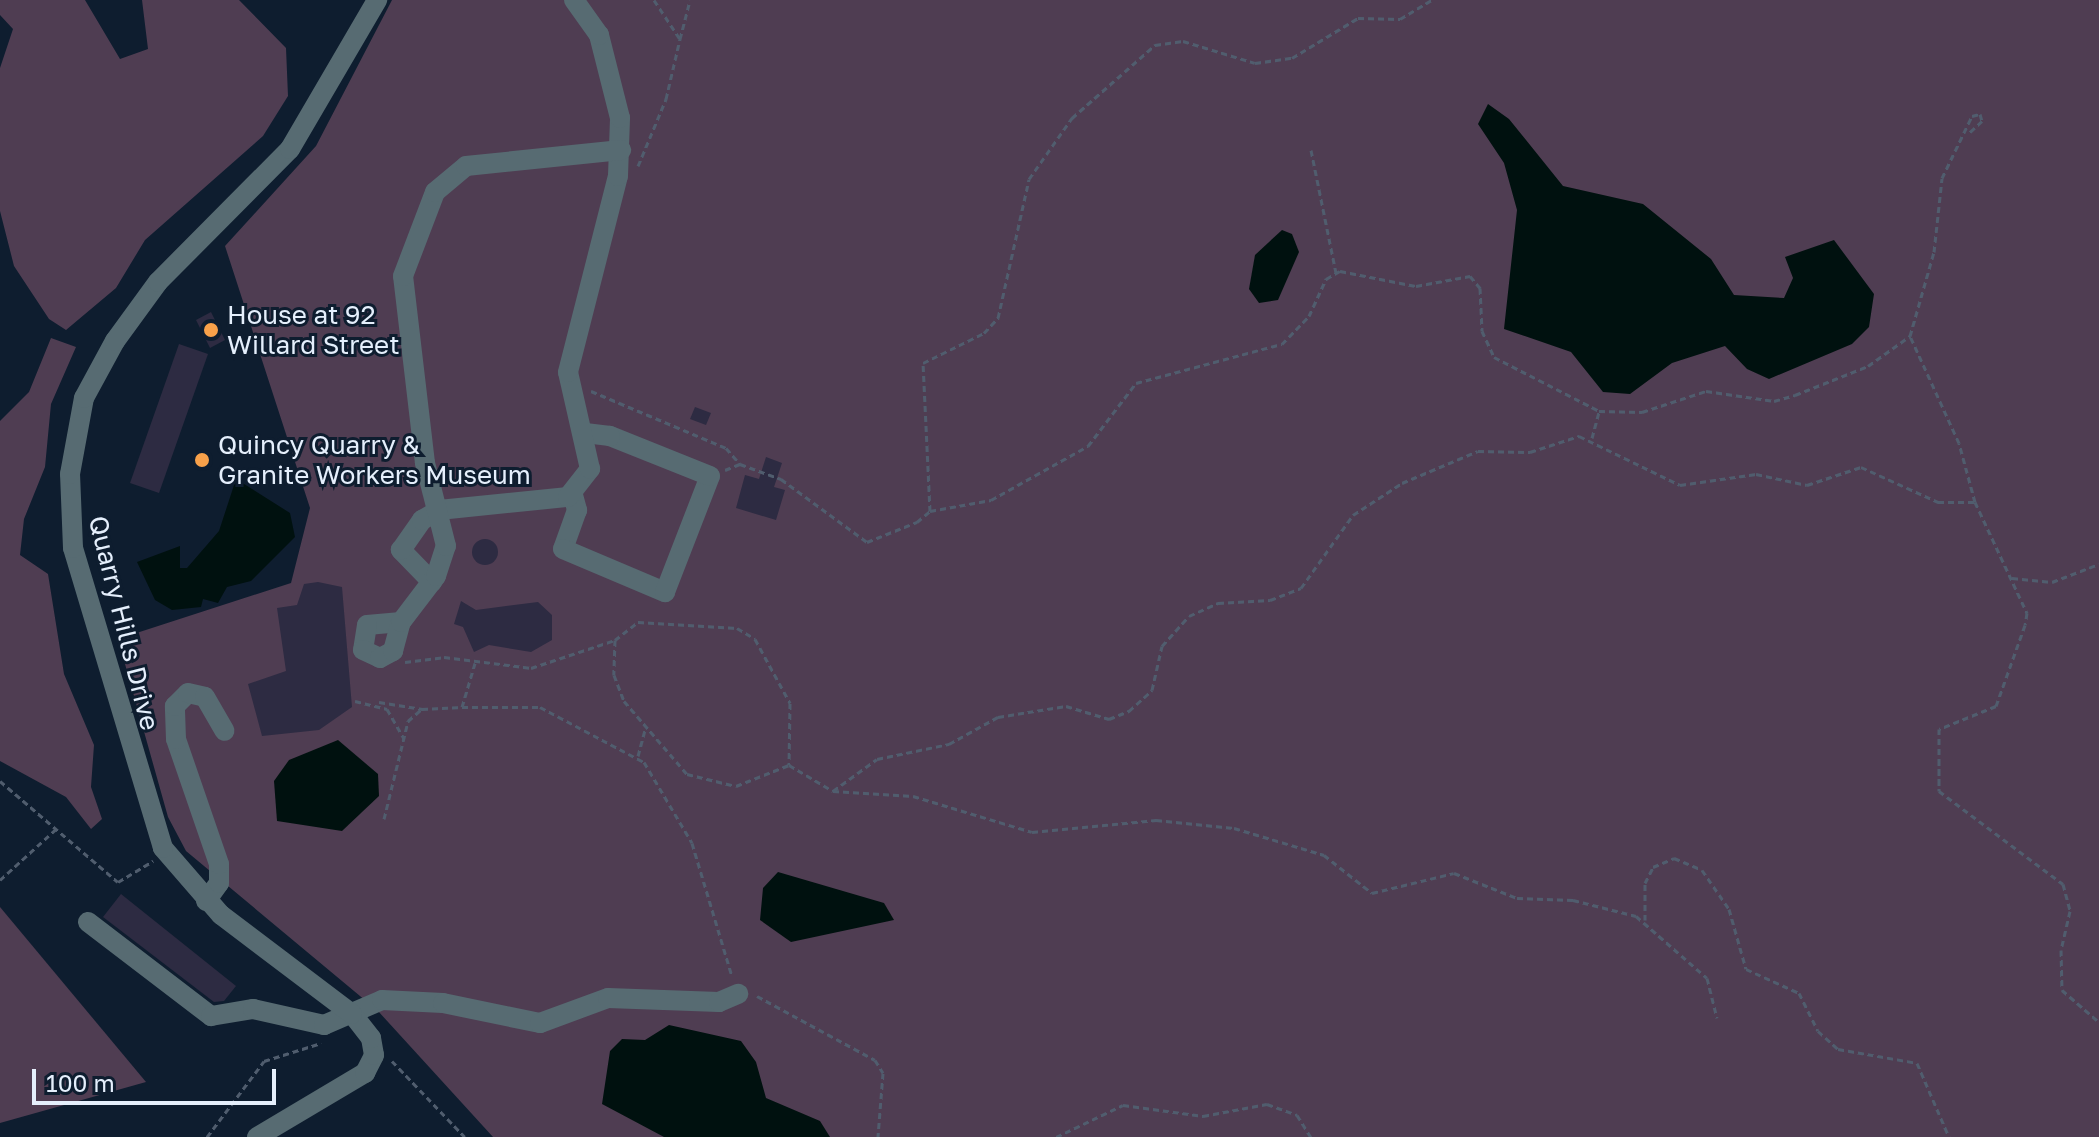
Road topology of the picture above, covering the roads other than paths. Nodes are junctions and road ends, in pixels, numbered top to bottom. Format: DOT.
graph roads {
  1 [pos="574,0"];
  2 [pos="369,4"];
  3 [pos="621,150"];
  4 [pos="585,433"];
  5 [pos="573,495"];
  6 [pos="439,510"];
  7 [pos="432,582"];
  8 [pos="401,622"];
  9 [pos="225,731"];
  10 [pos="206,901"];
  11 [pos="88,922"];
  12 [pos="736,995"];
  13 [pos="348,1016"];
  14 [pos="257,1137"];
  1 -- 3 [label="street"];
  2 -- 10 [label="street, Quarry Hills Drive"];
  3 -- 4 [label="street"];
  3 -- 6 [label="street"];
  4 -- 5 [label="street"];
  4 -- 5 [label="street"];
  5 -- 6 [label="street"];
  6 -- 7 [label="street"];
  6 -- 7 [label="street"];
  7 -- 8 [label="street"];
  8 -- 8 [label="street"];
  9 -- 10 [label="street"];
  10 -- 13 [label="street, Quarry Hills Drive"];
  11 -- 13 [label="street"];
  12 -- 13 [label="street"];
  13 -- 14 [label="street"];
}
